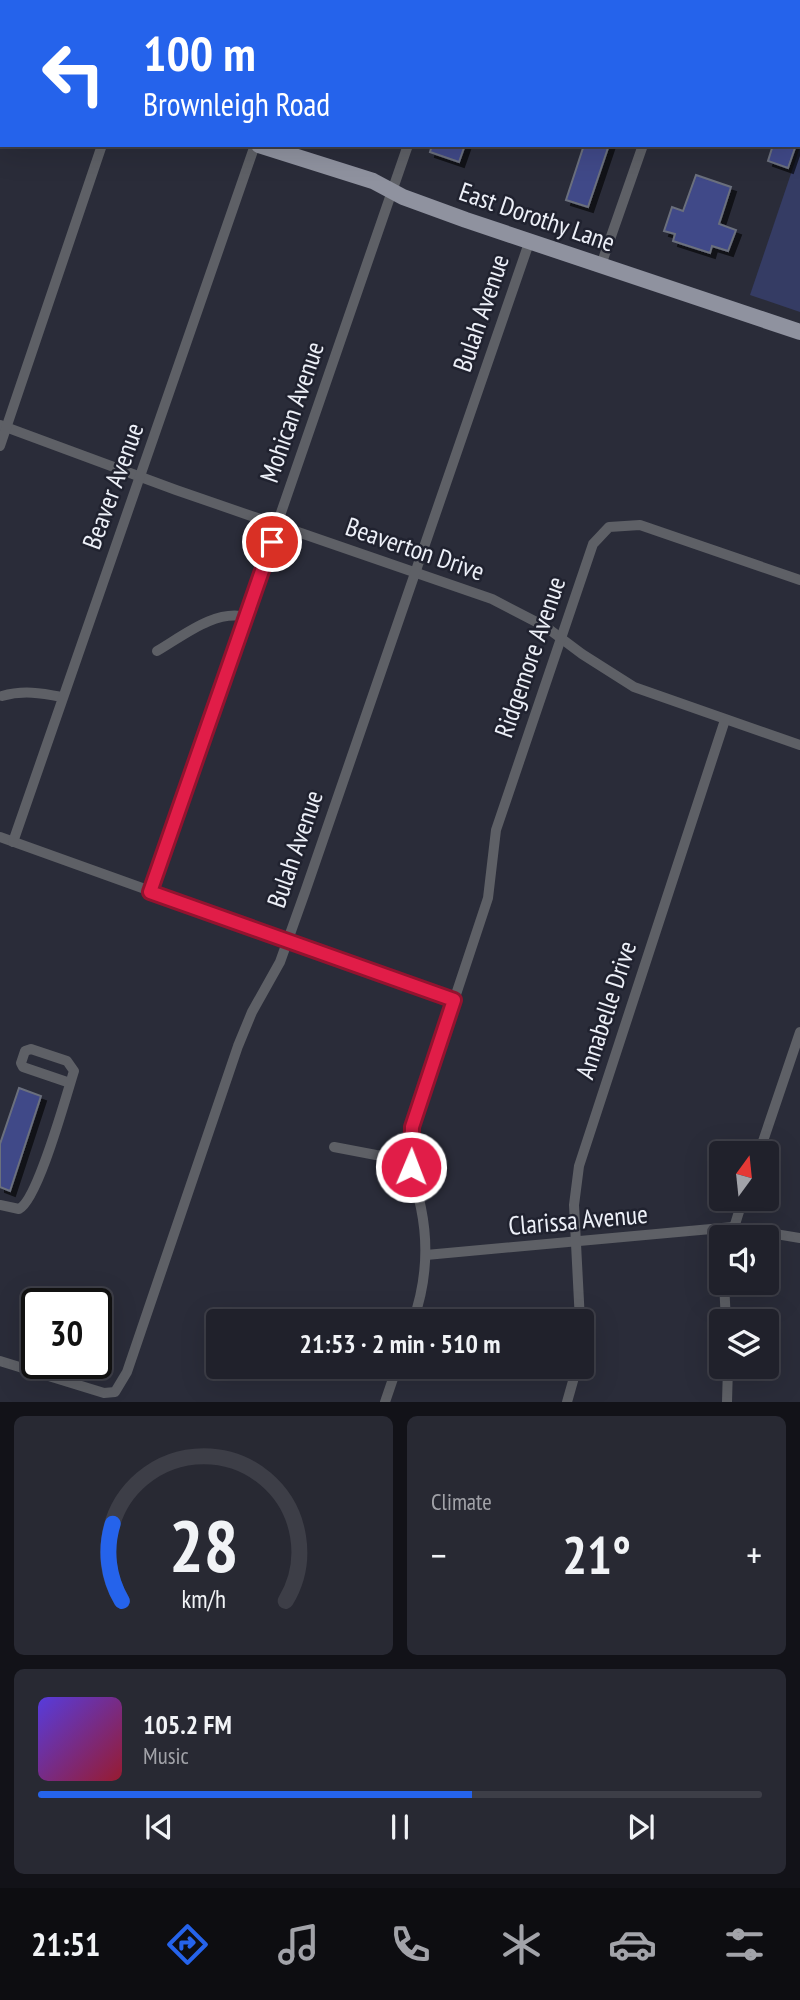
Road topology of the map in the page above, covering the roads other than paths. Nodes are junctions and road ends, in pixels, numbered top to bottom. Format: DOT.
graph roads {
  1 [pos="101,147"];
  2 [pos="256,147"];
  3 [pos="263,147"];
  4 [pos="407,147"];
  5 [pos="642,147"];
  6 [pos="392,191"];
  7 [pos="530,240"];
  8 [pos="601,265"];
  9 [pos="800,332"];
  10 [pos="2,426"];
  11 [pos="0,446"];
  12 [pos="141,476"];
  13 [pos="278,524"];
  14 [pos="416,572"];
  15 [pos="800,580"];
  16 [pos="246,617"];
  17 [pos="561,637"];
  18 [pos="157,651"];
  19 [pos="2,696"];
  20 [pos="62,697"];
  21 [pos="725,720"];
  22 [pos="800,745"];
  23 [pos="0,837"];
  24 [pos="13,842"];
  25 [pos="150,892"];
  26 [pos="286,943"];
  27 [pos="454,1000"];
  28 [pos="800,1032"];
  29 [pos="70,1083"];
  30 [pos="763,1141"];
  31 [pos="334,1147"];
  32 [pos="410,1156"];
  33 [pos="0,1205"];
  34 [pos="709,1234"];
  35 [pos="779,1236"];
  36 [pos="800,1238"];
  37 [pos="576,1243"];
  38 [pos="426,1255"];
  39 [pos="417,1309"];
  40 [pos="579,1309"];
  41 [pos="0,1361"];
  42 [pos="393,1379"];
  43 [pos="574,1379"];
  44 [pos="728,1379"];
  45 [pos="385,1402"];
  46 [pos="567,1402"];
  47 [pos="727,1402"];
  1 -- 10 [label="street"];
  2 -- 12 [label="street, Beaver Avenue"];
  3 -- 6 [label="main road, East Dorothy Lane"];
  4 -- 6 [label="street, Mohican Avenue"];
  5 -- 8 [label="street"];
  6 -- 7 [label="main road, East Dorothy Lane"];
  6 -- 13 [label="street, Mohican Avenue"];
  7 -- 8 [label="main road, East Dorothy Lane"];
  7 -- 14 [label="street, Bulah Avenue"];
  8 -- 9 [label="main road, East Dorothy Lane"];
  10 -- 11 [label="street"];
  10 -- 12 [label="street, Beaverton Drive"];
  12 -- 13 [label="street, Beaverton Drive"];
  12 -- 20 [label="street, Beaver Avenue"];
  13 -- 14 [label="street, Beaverton Drive"];
  13 -- 16 [label="street, Mohican Avenue"];
  14 -- 17 [label="street, Beaverton Drive"];
  14 -- 26 [label="street, Bulah Avenue"];
  15 -- 17 [label="street, Ridgemore Avenue"];
  16 -- 18 [label="street"];
  16 -- 25 [label="street, Mohican Avenue"];
  17 -- 21 [label="street, Beaverton Drive"];
  17 -- 27 [label="street, Ridgemore Avenue"];
  19 -- 20 [label="street"];
  20 -- 24 [label="street, Beaver Avenue"];
  21 -- 22 [label="street, Beaverton Drive"];
  21 -- 37 [label="street, Annabelle Drive"];
  23 -- 24 [label="street"];
  24 -- 25 [label="street"];
  25 -- 26 [label="street"];
  26 -- 27 [label="street"];
  26 -- 41 [label="street, Bulah Avenue"];
  27 -- 32 [label="street, Ridgemore Avenue"];
  28 -- 30 [label="street"];
  29 -- 29 [label="street"];
  29 -- 33 [label="street"];
  31 -- 32 [label="street"];
  32 -- 38 [label="street, Ridgemore Avenue"];
  34 -- 37 [label="street, Clarissa Avenue"];
  35 -- 36 [label="street, Clarissa Avenue"];
  37 -- 38 [label="street, Clarissa Avenue"];
  37 -- 40 [label="street, Annabelle Drive"];
  38 -- 39 [label="street, Ridgemore Avenue"];
  42 -- 45 [label="street"];
  43 -- 46 [label="street"];
  44 -- 47 [label="street"];
}
